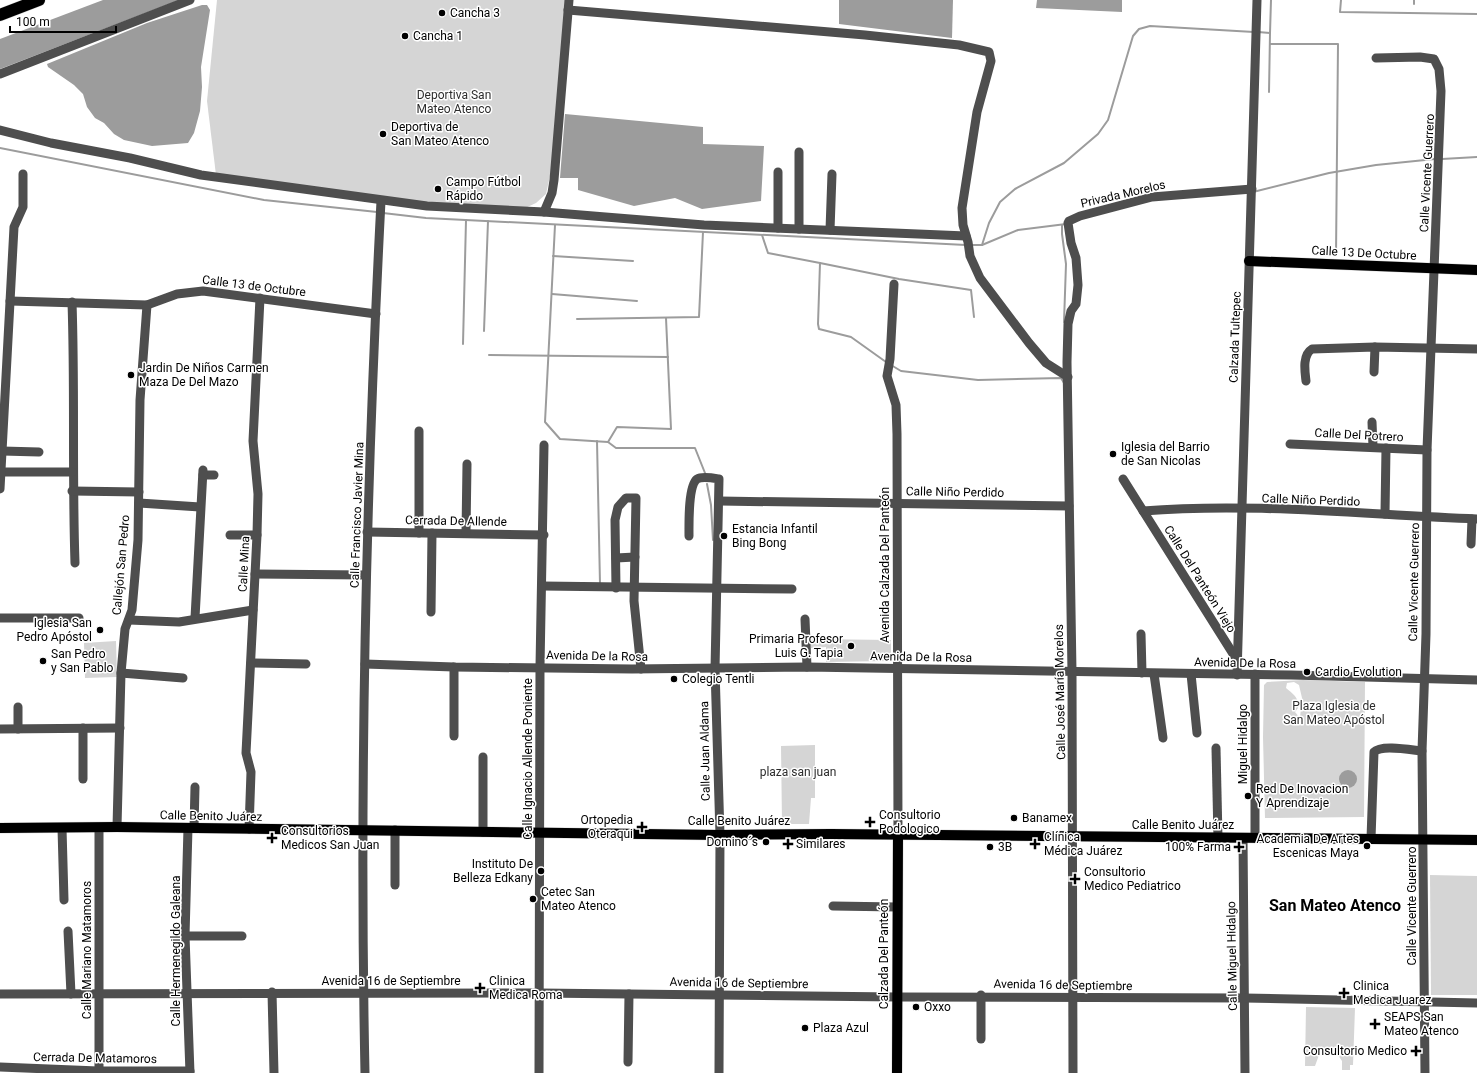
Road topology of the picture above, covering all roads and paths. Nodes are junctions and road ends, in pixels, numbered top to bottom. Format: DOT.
graph roads {
  1 [pos="18,0"];
  2 [pos="39,0"];
  3 [pos="190,0"];
  4 [pos="569,0"];
  5 [pos="1257,0"];
  6 [pos="0,7"];
  7 [pos="568,10"];
  8 [pos="0,15"];
  9 [pos="1376,58"];
  10 [pos="0,74"];
  11 [pos="0,130"];
  12 [pos="799,152"];
  13 [pos="778,172"];
  14 [pos="23,174"];
  15 [pos="832,174"];
  16 [pos="1252,189"];
  17 [pos="381,204"];
  18 [pos="544,212"];
  19 [pos="778,228"];
  20 [pos="800,229"];
  21 [pos="830,230"];
  22 [pos="967,239"];
  23 [pos="1250,261"];
  24 [pos="1435,270"];
  25 [pos="1477,270"];
  26 [pos="894,284"];
  27 [pos="260,298"];
  28 [pos="10,301"];
  29 [pos="72,302"];
  30 [pos="146,304"];
  31 [pos="1071,311"];
  32 [pos="376,314"];
  33 [pos="1375,347"];
  34 [pos="1432,349"];
  35 [pos="1477,349"];
  36 [pos="1374,372"];
  37 [pos="1068,377"];
  38 [pos="3,378"];
  39 [pos="1306,381"];
  40 [pos="2,414"];
  41 [pos="1372,422"];
  42 [pos="420,431"];
  43 [pos="544,444"];
  44 [pos="1290,444"];
  45 [pos="1373,447"];
  46 [pos="1386,448"];
  47 [pos="1427,450"];
  48 [pos="2,451"];
  49 [pos="39,452"];
  50 [pos="467,464"];
  51 [pos="1,472"];
  52 [pos="72,472"];
  53 [pos="214,475"];
  54 [pos="1124,480"];
  55 [pos="0,489"];
  56 [pos="72,491"];
  57 [pos="139,492"];
  58 [pos="720,500"];
  59 [pos="139,503"];
  60 [pos="897,503"];
  61 [pos="1069,506"];
  62 [pos="200,507"];
  63 [pos="1242,509"];
  64 [pos="1143,512"];
  65 [pos="1385,514"];
  66 [pos="1427,516"];
  67 [pos="1474,519"];
  68 [pos="367,532"];
  69 [pos="419,533"];
  70 [pos="432,533"];
  71 [pos="466,533"];
  72 [pos="230,534"];
  73 [pos="257,535"];
  74 [pos="544,535"];
  75 [pos="689,536"];
  76 [pos="1471,544"];
  77 [pos="635,557"];
  78 [pos="616,558"];
  79 [pos="75,563"];
  80 [pos="255,574"];
  81 [pos="366,575"];
  82 [pos="542,586"];
  83 [pos="616,588"];
  84 [pos="634,588"];
  85 [pos="717,588"];
  86 [pos="792,590"];
  87 [pos="253,610"];
  88 [pos="431,612"];
  89 [pos="0,618"];
  90 [pos="79,618"];
  91 [pos="195,618"];
  92 [pos="805,619"];
  93 [pos="129,620"];
  94 [pos="1141,634"];
  95 [pos="1237,660"];
  96 [pos="251,663"];
  97 [pos="306,664"];
  98 [pos="365,664"];
  99 [pos="454,667"];
  100 [pos="540,667"];
  101 [pos="807,667"];
  102 [pos="641,669"];
  103 [pos="715,669"];
  104 [pos="898,669"];
  105 [pos="1072,672"];
  106 [pos="121,673"];
  107 [pos="1142,673"];
  108 [pos="1154,674"];
  109 [pos="1191,674"];
  110 [pos="1255,674"];
  111 [pos="1237,675"];
  112 [pos="183,678"];
  113 [pos="1424,680"];
  114 [pos="1477,680"];
  115 [pos="18,707"];
  116 [pos="83,728"];
  117 [pos="120,728"];
  118 [pos="0,729"];
  119 [pos="18,729"];
  120 [pos="1197,733"];
  121 [pos="454,736"];
  122 [pos="1163,738"];
  123 [pos="1216,748"];
  124 [pos="1422,751"];
  125 [pos="483,757"];
  126 [pos="82,779"];
  127 [pos="195,787"];
  128 [pos="0,828"];
  129 [pos="62,828"];
  130 [pos="99,828"];
  131 [pos="117,828"];
  132 [pos="191,828"];
  133 [pos="249,829"];
  134 [pos="364,830"];
  135 [pos="395,830"];
  136 [pos="483,832"];
  137 [pos="539,832"];
  138 [pos="898,834"];
  139 [pos="720,835"];
  140 [pos="1073,837"];
  141 [pos="1218,838"];
  142 [pos="1243,838"];
  143 [pos="1255,838"];
  144 [pos="1371,839"];
  145 [pos="1423,840"];
  146 [pos="1477,840"];
  147 [pos="395,885"];
  148 [pos="64,900"];
  149 [pos="834,906"];
  150 [pos="897,908"];
  151 [pos="68,931"];
  152 [pos="185,936"];
  153 [pos="242,936"];
  154 [pos="98,992"];
  155 [pos="187,992"];
  156 [pos="272,992"];
  157 [pos="363,993"];
  158 [pos="539,993"];
  159 [pos="0,994"];
  160 [pos="71,994"];
  161 [pos="629,994"];
  162 [pos="719,995"];
  163 [pos="981,996"];
  164 [pos="897,997"];
  165 [pos="1074,998"];
  166 [pos="1244,998"];
  167 [pos="1426,1003"];
  168 [pos="1477,1003"];
  169 [pos="981,1038"];
  170 [pos="628,1062"];
  171 [pos="0,1068"];
  172 [pos="98,1072"];
  173 [pos="190,1072"];
  174 [pos="274,1073"];
  175 [pos="364,1073"];
  176 [pos="539,1073"];
  177 [pos="719,1073"];
  178 [pos="897,1073"];
  179 [pos="1073,1073"];
  180 [pos="1245,1073"];
  181 [pos="1425,1073"];
  1 -- 6 [label="highway"];
  2 -- 8 [label="highway"];
  3 -- 10 [label="street"];
  4 -- 7 [label="street"];
  5 -- 16 [label="street, Calzada Tultepec"];
  7 -- 18 [label="street"];
  7 -- 22 [label="street"];
  9 -- 24 [label="street, Calle Vicente Guerrero"];
  11 -- 17 [label="street"];
  12 -- 20 [label="street"];
  13 -- 19 [label="street"];
  14 -- 28 [label="street"];
  15 -- 21 [label="street"];
  16 -- 23 [label="street, Calzada Tultepec"];
  16 -- 31 [label="street, Privada Morelos"];
  17 -- 18 [label="street"];
  17 -- 32 [label="street, Calle Francisco Javier Mina"];
  18 -- 19 [label="street"];
  19 -- 20 [label="street"];
  20 -- 21 [label="street"];
  21 -- 22 [label="street"];
  22 -- 37 [label="street"];
  23 -- 24 [label="main road, Calle 13 De Octubre"];
  23 -- 63 [label="street, Calzada Tultepec"];
  24 -- 25 [label="main road, Calle 13 De Octubre"];
  24 -- 34 [label="street, Calle Vicente Guerrero"];
  26 -- 60 [label="street, Avenida Calzada Del Panteón"];
  27 -- 30 [label="street, Calle 13 de Octubre"];
  27 -- 32 [label="street, Calle 13 de Octubre"];
  27 -- 73 [label="street, Calle Mina"];
  28 -- 29 [label="street, Calle 13 de Octubre"];
  28 -- 38 [label="street"];
  29 -- 30 [label="street, Calle 13 de Octubre"];
  29 -- 52 [label="street"];
  30 -- 57 [label="street, Callejón San Pedro"];
  31 -- 37 [label="street, Calle José María Morelos"];
  32 -- 68 [label="street, Calle Francisco Javier Mina"];
  33 -- 34 [label="street"];
  33 -- 36 [label="street"];
  33 -- 39 [label="street"];
  34 -- 35 [label="street"];
  34 -- 47 [label="street, Calle Vicente Guerrero"];
  37 -- 61 [label="street, Calle José María Morelos"];
  38 -- 40 [label="street"];
  40 -- 48 [label="street"];
  41 -- 45 [label="street"];
  42 -- 69 [label="street"];
  43 -- 74 [label="street, Calle Ignacio Allende Poniente"];
  44 -- 45 [label="street, Calle Del Potrero"];
  45 -- 46 [label="street, Calle Del Potrero"];
  46 -- 47 [label="street, Calle Del Potrero"];
  46 -- 65 [label="street"];
  47 -- 66 [label="street, Calle Vicente Guerrero"];
  48 -- 49 [label="street"];
  48 -- 51 [label="street"];
  50 -- 71 [label="street"];
  51 -- 52 [label="street"];
  51 -- 55 [label="street"];
  52 -- 56 [label="street"];
  53 -- 62 [label="street"];
  54 -- 64 [label="street, Calle Del Panteón Viejo"];
  56 -- 57 [label="street"];
  56 -- 79 [label="street"];
  57 -- 59 [label="street, Callejón San Pedro"];
  58 -- 60 [label="street, Calle Niño Perdido"];
  58 -- 75 [label="street, Calle Juan Aldama"];
  58 -- 85 [label="street, Calle Juan Aldama"];
  59 -- 62 [label="street"];
  59 -- 93 [label="street, Callejón San Pedro"];
  60 -- 61 [label="street, Calle Niño Perdido"];
  60 -- 104 [label="street, Avenida Calzada Del Panteón"];
  61 -- 105 [label="street, Calle José María Morelos"];
  62 -- 91 [label="street"];
  63 -- 64 [label="street, Calle Niño Perdido"];
  63 -- 65 [label="street, Calle Niño Perdido"];
  63 -- 95 [label="street, Calzada Tultepec"];
  64 -- 95 [label="street, Calle Del Panteón Viejo"];
  65 -- 66 [label="street, Calle Niño Perdido"];
  66 -- 67 [label="street, Calle Niño Perdido"];
  66 -- 113 [label="street, Calle Vicente Guerrero"];
  67 -- 76 [label="street"];
  68 -- 69 [label="street, Cerrada De Allende"];
  68 -- 81 [label="street, Calle Francisco Javier Mina"];
  69 -- 70 [label="street, Cerrada De Allende"];
  70 -- 71 [label="street, Cerrada De Allende"];
  70 -- 88 [label="street"];
  71 -- 74 [label="street, Cerrada De Allende"];
  72 -- 73 [label="street"];
  73 -- 80 [label="street, Calle Mina"];
  74 -- 82 [label="street, Calle Ignacio Allende Poniente"];
  77 -- 78 [label="street"];
  77 -- 78 [label="street"];
  77 -- 84 [label="street"];
  78 -- 83 [label="street"];
  80 -- 81 [label="street"];
  80 -- 87 [label="street, Calle Mina"];
  81 -- 98 [label="street, Calle Francisco Javier Mina"];
  82 -- 83 [label="street"];
  82 -- 100 [label="street, Calle Ignacio Allende Poniente"];
  83 -- 84 [label="street"];
  84 -- 85 [label="street"];
  84 -- 102 [label="street"];
  85 -- 86 [label="street"];
  85 -- 103 [label="street, Calle Juan Aldama"];
  87 -- 91 [label="street"];
  87 -- 96 [label="street, Calle Mina"];
  89 -- 90 [label="street"];
  91 -- 93 [label="street"];
  92 -- 101 [label="street"];
  93 -- 106 [label="street, Callejón San Pedro"];
  94 -- 107 [label="street"];
  95 -- 111 [label="street, Calzada Tultepec"];
  96 -- 97 [label="street"];
  96 -- 133 [label="street, Calle Mina"];
  98 -- 99 [label="street, Avenida De la Rosa"];
  98 -- 134 [label="street, Calle Francisco Javier Mina"];
  99 -- 100 [label="street, Avenida De la Rosa"];
  99 -- 121 [label="street"];
  100 -- 102 [label="street, Avenida De la Rosa"];
  100 -- 137 [label="street, Calle Ignacio Allende Poniente"];
  101 -- 103 [label="street, Avenida De la Rosa"];
  101 -- 104 [label="street, Avenida De la Rosa"];
  102 -- 103 [label="street, Avenida De la Rosa"];
  103 -- 139 [label="street, Calle Juan Aldama"];
  104 -- 105 [label="street, Avenida De la Rosa"];
  104 -- 138 [label="street, Avenida Calzada Del Panteón"];
  105 -- 107 [label="street, Avenida De la Rosa"];
  105 -- 140 [label="street, Calle José María Morelos"];
  106 -- 112 [label="street"];
  106 -- 117 [label="street, Callejón San Pedro"];
  107 -- 108 [label="street, Avenida De la Rosa"];
  108 -- 109 [label="street, Avenida De la Rosa"];
  108 -- 122 [label="street"];
  109 -- 111 [label="street, Avenida De la Rosa"];
  109 -- 120 [label="street"];
  110 -- 111 [label="street, Avenida De la Rosa"];
  110 -- 113 [label="street, Avenida De la Rosa"];
  110 -- 143 [label="street, Miguel Hidalgo"];
  113 -- 114 [label="street, Avenida De la Rosa"];
  113 -- 124 [label="street, Calle Vicente Guerrero"];
  115 -- 119 [label="street"];
  116 -- 117 [label="street"];
  116 -- 119 [label="street"];
  116 -- 126 [label="street"];
  117 -- 131 [label="street, Callejón San Pedro"];
  118 -- 119 [label="street"];
  123 -- 141 [label="street"];
  124 -- 144 [label="street"];
  124 -- 145 [label="street, Calle Vicente Guerrero"];
  125 -- 136 [label="street"];
  127 -- 132 [label="street, Calle Hermenegildo Galeana"];
  128 -- 129 [label="main road, Calle Benito Juárez"];
  129 -- 130 [label="main road, Calle Benito Juárez"];
  129 -- 148 [label="street"];
  130 -- 131 [label="main road, Calle Benito Juárez"];
  130 -- 154 [label="street, Calle Mariano Matamoros"];
  131 -- 132 [label="main road, Calle Benito Juárez"];
  132 -- 133 [label="main road, Calle Benito Juárez"];
  132 -- 152 [label="street, Calle Hermenegildo Galeana"];
  133 -- 134 [label="main road, Calle Benito Juárez"];
  134 -- 135 [label="main road, Calle Benito Juárez"];
  134 -- 157 [label="street, Calle Francisco Javier Mina"];
  135 -- 136 [label="main road, Calle Benito Juárez"];
  135 -- 147 [label="street"];
  136 -- 137 [label="main road, Calle Benito Juárez"];
  137 -- 139 [label="main road, Calle Benito Juárez"];
  137 -- 158 [label="street, Calle Ignacio Allende Poniente"];
  138 -- 139 [label="main road, Calle Benito Juárez"];
  138 -- 140 [label="main road, Calle Benito Juárez"];
  138 -- 150 [label="main road, Calzada Del Panteón"];
  139 -- 162 [label="street, Calle Juan Aldama"];
  140 -- 141 [label="main road, Calle Benito Juárez"];
  140 -- 165 [label="street, Calle José María Morelos"];
  141 -- 142 [label="main road, Calle Benito Juárez"];
  142 -- 143 [label="main road, Calle Benito Juárez"];
  142 -- 166 [label="street, Calle Miguel Hidalgo"];
  143 -- 144 [label="main road, Calle Benito Juárez"];
  144 -- 145 [label="main road, Calle Benito Juárez"];
  145 -- 146 [label="main road, Calle Benito Juárez"];
  145 -- 167 [label="street, Calle Vicente Guerrero"];
  149 -- 150 [label="street"];
  150 -- 164 [label="main road, Calzada Del Panteón"];
  151 -- 160 [label="street"];
  152 -- 153 [label="street"];
  152 -- 155 [label="street, Calle Hermenegildo Galeana"];
  154 -- 155 [label="street, Avenida 16 de Septiembre"];
  154 -- 160 [label="street, Avenida 16 de Septiembre"];
  154 -- 172 [label="street, Calle Mariano Matamoros"];
  155 -- 156 [label="street, Avenida 16 de Septiembre"];
  155 -- 173 [label="street, Calle Hermenegildo Galeana"];
  156 -- 157 [label="street, Avenida 16 de Septiembre"];
  156 -- 174 [label="street"];
  157 -- 158 [label="street, Avenida 16 de Septiembre"];
  157 -- 175 [label="street, Calle Francisco Javier Mina"];
  158 -- 161 [label="street, Avenida 16 de Septiembre"];
  158 -- 176 [label="street, Calle Ignacio Allende Poniente"];
  159 -- 160 [label="street, Avenida 16 de Septiembre"];
  161 -- 162 [label="street, Avenida 16 de Septiembre"];
  161 -- 170 [label="street"];
  162 -- 164 [label="street, Avenida 16 de Septiembre"];
  162 -- 177 [label="street, Calle Juan Aldama"];
  163 -- 164 [label="street, Avenida 16 de Septiembre"];
  163 -- 165 [label="street, Avenida 16 de Septiembre"];
  163 -- 169 [label="street"];
  164 -- 178 [label="main road, Calzada Del Panteón"];
  165 -- 166 [label="street, Avenida 16 de Septiembre"];
  165 -- 179 [label="street, Calle José María Morelos"];
  166 -- 167 [label="street, Avenida 16 de Septiembre"];
  166 -- 180 [label="street, Calle Miguel Hidalgo"];
  167 -- 168 [label="street, Avenida 16 de Septiembre"];
  167 -- 181 [label="street, Calle Vicente Guerrero"];
  171 -- 172 [label="street, Cerrada De Matamoros"];
  172 -- 173 [label="street, Cerrada De Matamoros"];
}
